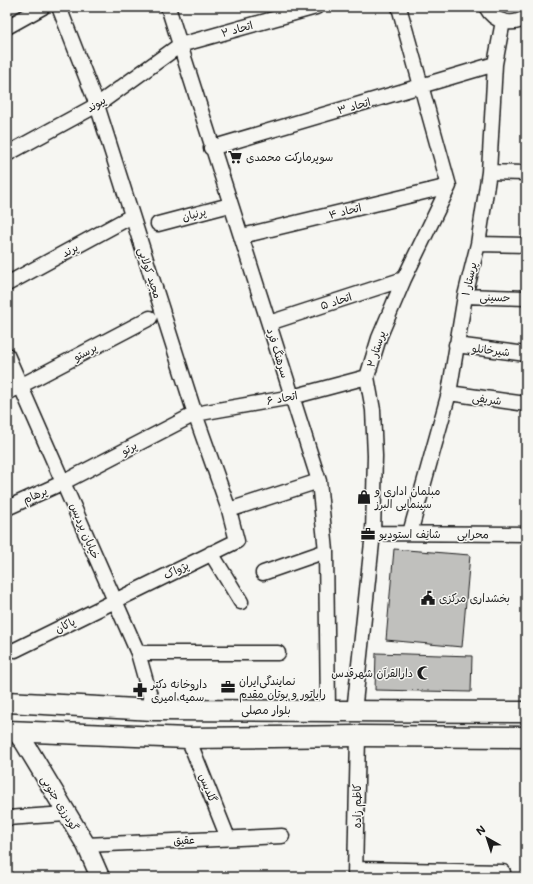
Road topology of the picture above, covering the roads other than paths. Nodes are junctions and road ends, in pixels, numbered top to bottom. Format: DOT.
graph roads {
  1 [pos="43,7"];
  2 [pos="59,7"];
  3 [pos="168,7"];
  4 [pos="316,7"];
  5 [pos="398,7"];
  6 [pos="486,7"];
  7 [pos="526,17"];
  8 [pos="503,22"];
  9 [pos="7,27"];
  10 [pos="180,45"];
  11 [pos="495,64"];
  12 [pos="420,87"];
  13 [pos="97,105"];
  14 [pos="211,148"];
  15 [pos="7,154"];
  16 [pos="489,172"];
  17 [pos="526,173"];
  18 [pos="449,186"];
  19 [pos="230,205"];
  20 [pos="132,216"];
  21 [pos="158,224"];
  22 [pos="242,236"];
  23 [pos="478,244"];
  24 [pos="526,245"];
  25 [pos="404,279"];
  26 [pos="7,284"];
  27 [pos="465,296"];
  28 [pos="526,298"];
  29 [pos="150,318"];
  30 [pos="269,323"];
  31 [pos="456,345"];
  32 [pos="526,354"];
  33 [pos="7,355"];
  34 [pos="367,376"];
  35 [pos="20,386"];
  36 [pos="7,393"];
  37 [pos="449,393"];
  38 [pos="292,397"];
  39 [pos="526,404"];
  40 [pos="195,414"];
  41 [pos="318,481"];
  42 [pos="64,482"];
  43 [pos="7,508"];
  44 [pos="229,510"];
  45 [pos="373,533"];
  46 [pos="410,533"];
  47 [pos="526,534"];
  48 [pos="237,541"];
  49 [pos="326,551"];
  50 [pos="211,553"];
  51 [pos="263,573"];
  52 [pos="115,600"];
  53 [pos="241,602"];
  54 [pos="15,650"];
  55 [pos="138,653"];
  56 [pos="278,653"];
  57 [pos="7,702"];
  58 [pos="154,710"];
  59 [pos="328,710"];
  60 [pos="354,712"];
  61 [pos="526,712"];
  62 [pos="10,726"];
  63 [pos="358,736"];
  64 [pos="526,737"];
  65 [pos="188,738"];
  66 [pos="66,814"];
  67 [pos="7,818"];
  68 [pos="282,836"];
  69 [pos="228,838"];
  70 [pos="86,845"];
  71 [pos="503,872"];
  72 [pos="356,873"];
  73 [pos="100,877"];
  1 -- 9 [label="street"];
  2 -- 13 [label="street, مجید کولایی"];
  3 -- 10 [label="street, سرهنگ فرد"];
  4 -- 10 [label="street, اتحاد ۲"];
  5 -- 12 [label="street"];
  6 -- 8 [label="street"];
  7 -- 8 [label="street"];
  8 -- 11 [label="street, پرستار ۱"];
  10 -- 13 [label="street, پیوند"];
  10 -- 14 [label="street, سرهنگ فرد"];
  11 -- 12 [label="street, اتحاد ۳"];
  11 -- 16 [label="street, پرستار ۱"];
  12 -- 14 [label="street, اتحاد ۳"];
  12 -- 18 [label="street"];
  13 -- 15 [label="street, پیوند"];
  13 -- 20 [label="street, مجید کولایی"];
  14 -- 19 [label="street, سرهنگ فرد"];
  16 -- 17 [label="street"];
  16 -- 23 [label="street, پرستار ۱"];
  18 -- 22 [label="street, اتحاد ۴"];
  18 -- 25 [label="street, پرستار ۲"];
  19 -- 21 [label="street, پرنیان"];
  19 -- 22 [label="street, سرهنگ فرد"];
  20 -- 26 [label="street, پرند"];
  20 -- 40 [label="street, مجید کولایی"];
  22 -- 30 [label="street, سرهنگ فرد"];
  23 -- 24 [label="street"];
  23 -- 27 [label="street, پرستار ۱"];
  25 -- 30 [label="street, اتحاد ۵"];
  25 -- 34 [label="street, پرستار ۲"];
  27 -- 28 [label="street, حسینی"];
  27 -- 31 [label="street, پرستار ۱"];
  29 -- 35 [label="street, پرستو"];
  30 -- 38 [label="street, سرهنگ فرد"];
  31 -- 32 [label="street, شیرخانلو"];
  31 -- 37 [label="street, پرستار ۱"];
  33 -- 35 [label="street, خیابان پردیس"];
  34 -- 38 [label="street, اتحاد ۶"];
  34 -- 45 [label="street, پرستار ۲"];
  35 -- 36 [label="street, پرستو"];
  35 -- 42 [label="street, خیابان پردیس"];
  37 -- 39 [label="street, شریفی"];
  37 -- 46 [label="street, پرستار ۱"];
  38 -- 40 [label="street, اتحاد ۶"];
  38 -- 41 [label="street, سرهنگ فرد"];
  40 -- 42 [label="street, پرتو"];
  40 -- 44 [label="street, مجید کولایی"];
  41 -- 44 [label="street"];
  41 -- 49 [label="street, سرهنگ فرد"];
  42 -- 43 [label="street, پرهام"];
  42 -- 52 [label="street, خیابان پردیس"];
  44 -- 48 [label="street, مجید کولایی"];
  45 -- 46 [label="street, محرابی"];
  45 -- 60 [label="street, پرستار ۲"];
  46 -- 47 [label="street, محرابی"];
  48 -- 50 [label="street, پژواک"];
  49 -- 51 [label="street"];
  49 -- 59 [label="street, سرهنگ فرد"];
  50 -- 52 [label="street, پژواک"];
  50 -- 53 [label="street"];
  52 -- 54 [label="street, پاکان"];
  52 -- 55 [label="street, خیابان پردیس"];
  55 -- 56 [label="street"];
  55 -- 58 [label="street, خیابان پردیس"];
  57 -- 58 [label="main road, بلوار مصلی"];
  58 -- 59 [label="main road, بلوار مصلی"];
  59 -- 60 [label="main road, بلوار مصلی"];
  60 -- 61 [label="main road, بلوار مصلی"];
  60 -- 63 [label="main road"];
  62 -- 65 [label="main road"];
  62 -- 66 [label="street, گودرزی جنوبی"];
  63 -- 64 [label="main road"];
  63 -- 65 [label="main road"];
  63 -- 72 [label="street, کاظم زاده"];
  65 -- 69 [label="street, گلدیس"];
  66 -- 67 [label="street"];
  66 -- 70 [label="street, گودرزی جنوبی"];
  68 -- 69 [label="street, عقیق"];
  69 -- 70 [label="street, عقیق"];
  70 -- 73 [label="street, گودرزی جنوبی"];
  71 -- 72 [label="street"];
}
